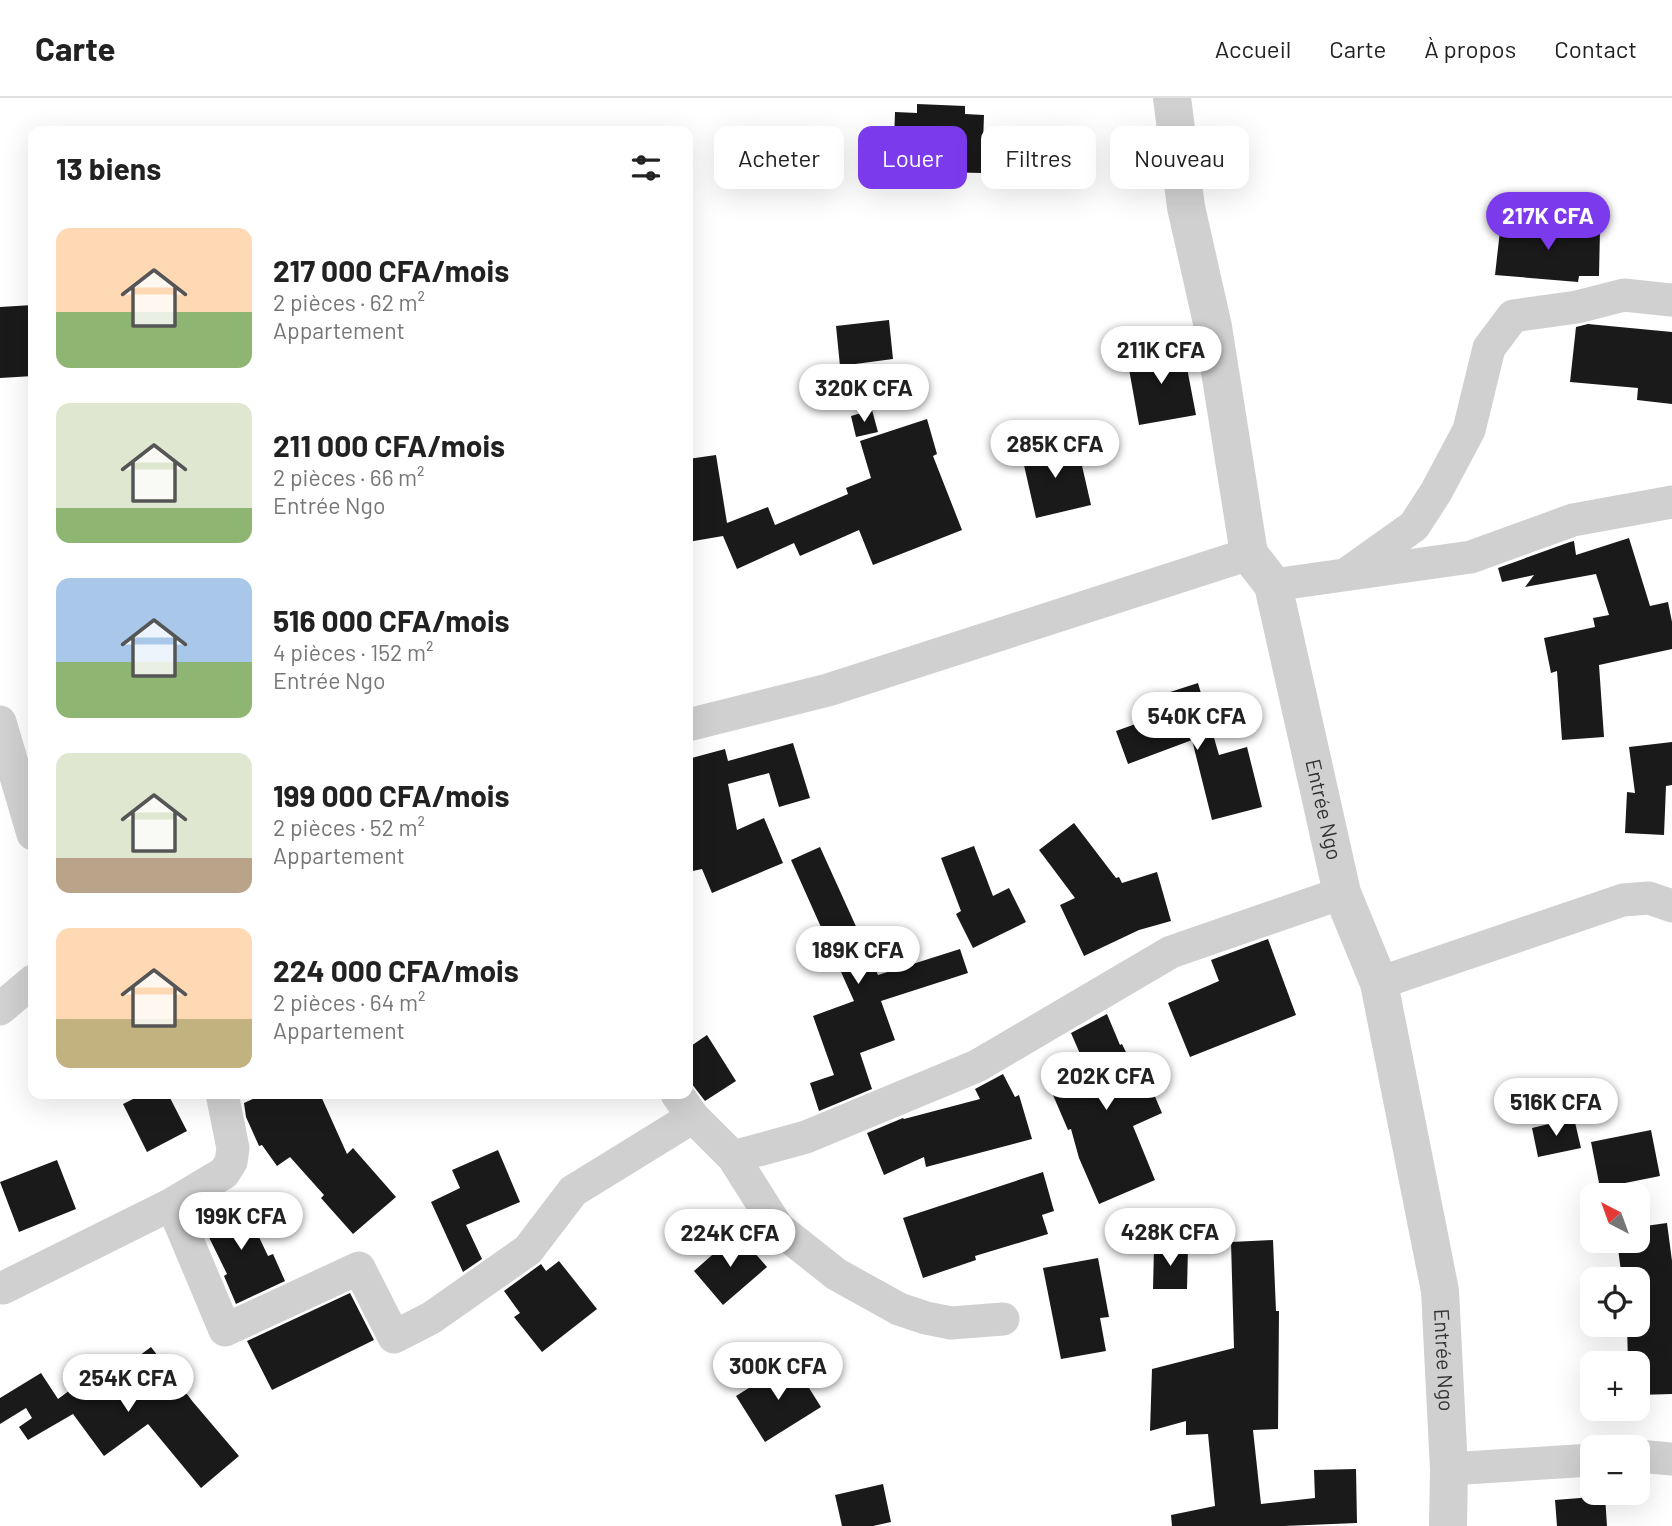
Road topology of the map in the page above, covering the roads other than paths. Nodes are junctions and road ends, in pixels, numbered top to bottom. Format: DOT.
graph roads {
  1 [pos="1172,98"];
  2 [pos="1671,300"];
  3 [pos="1672,502"];
  4 [pos="1249,554"];
  5 [pos="1348,573"];
  6 [pos="1273,585"];
  7 [pos="0,722"];
  8 [pos="693,724"];
  9 [pos="28,817"];
  10 [pos="1342,893"];
  11 [pos="1672,906"];
  12 [pos="1379,983"];
  13 [pos="28,985"];
  14 [pos="0,1009"];
  15 [pos="223,1099"];
  16 [pos="685,1105"];
  17 [pos="733,1157"];
  18 [pos="173,1204"];
  19 [pos="4,1288"];
  20 [pos="1003,1320"];
  21 [pos="1650,1457"];
  22 [pos="1672,1459"];
  23 [pos="1580,1461"];
  24 [pos="1449,1469"];
  25 [pos="1448,1526"];
  1 -- 4 [label="street, Entrée Ngo"];
  2 -- 5 [label="street"];
  3 -- 5 [label="street"];
  4 -- 6 [label="street, Entrée Ngo"];
  4 -- 8 [label="street"];
  5 -- 6 [label="street"];
  6 -- 10 [label="street, Entrée Ngo"];
  7 -- 9 [label="street"];
  10 -- 12 [label="street, Entrée Ngo"];
  10 -- 17 [label="street"];
  11 -- 12 [label="street"];
  12 -- 24 [label="street, Entrée Ngo"];
  13 -- 14 [label="street"];
  15 -- 18 [label="street"];
  16 -- 17 [label="street"];
  16 -- 18 [label="street"];
  17 -- 20 [label="street"];
  18 -- 19 [label="street"];
  21 -- 22 [label="street"];
  23 -- 24 [label="street"];
  24 -- 25 [label="street, Entrée Ngo"];
}
